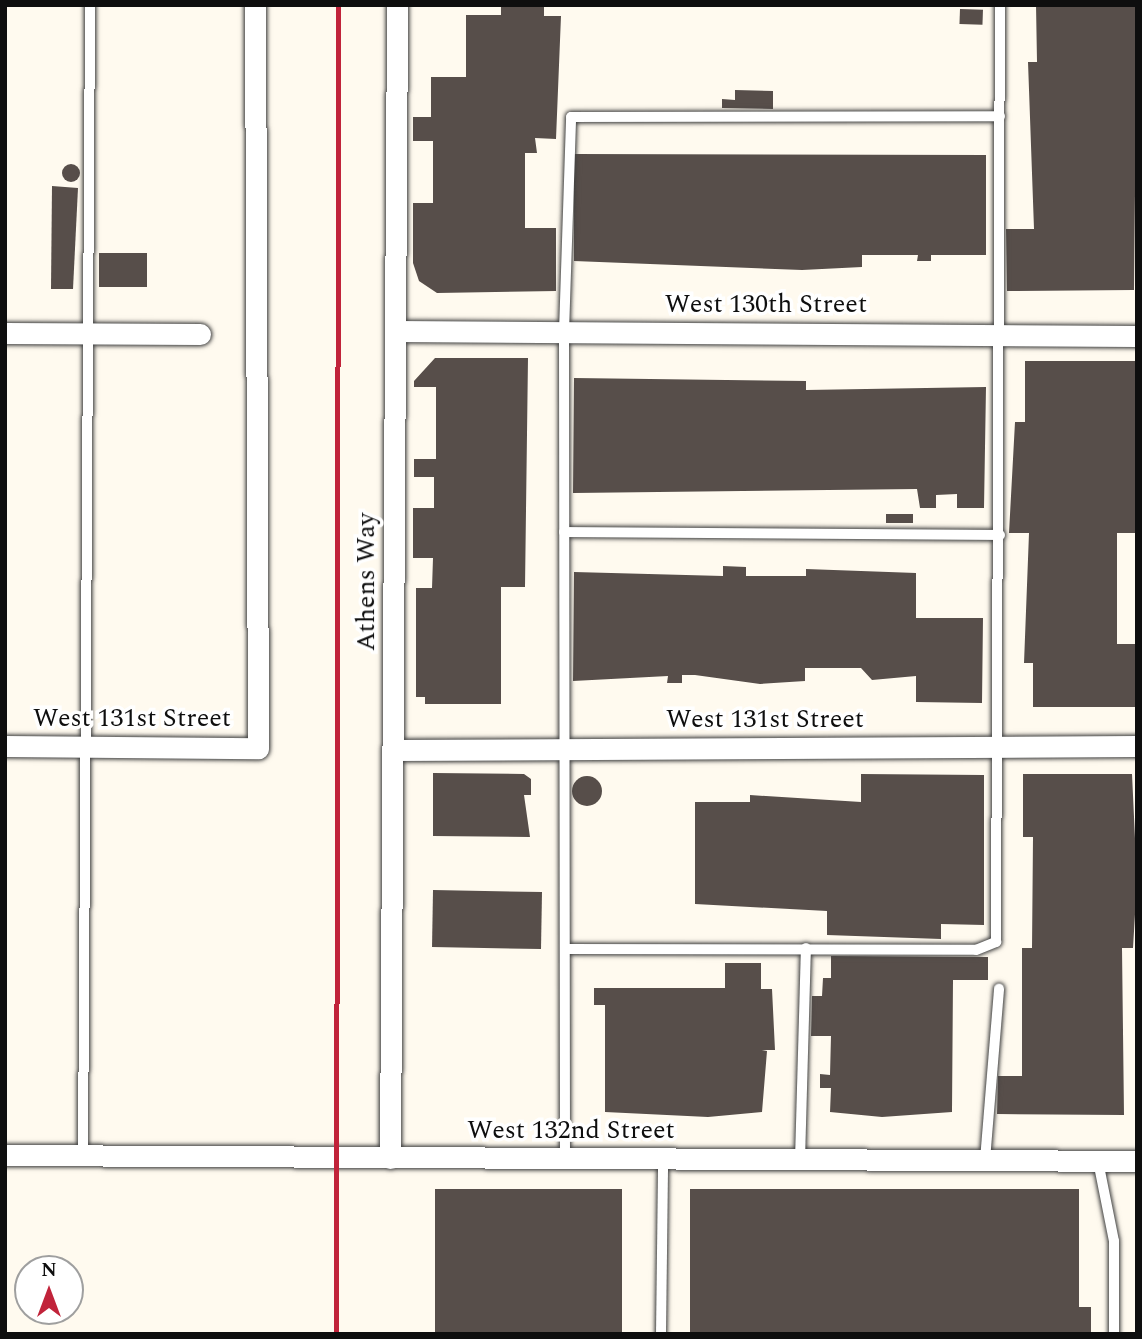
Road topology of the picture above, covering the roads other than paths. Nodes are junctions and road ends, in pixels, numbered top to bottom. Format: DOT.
graph roads {
  1 [pos="90,5"];
  2 [pos="255,5"];
  3 [pos="397,5"];
  4 [pos="1000,5"];
  5 [pos="1000,116"];
  6 [pos="395,331"];
  7 [pos="564,332"];
  8 [pos="5,333"];
  9 [pos="88,333"];
  10 [pos="200,334"];
  11 [pos="1001,335"];
  12 [pos="1137,336"];
  13 [pos="564,532"];
  14 [pos="1000,535"];
  15 [pos="5,746"];
  16 [pos="1000,746"];
  17 [pos="1137,746"];
  18 [pos="85,747"];
  19 [pos="565,749"];
  20 [pos="394,750"];
  21 [pos="806,947"];
  22 [pos="565,949"];
  23 [pos="999,989"];
  24 [pos="5,1155"];
  25 [pos="83,1156"];
  26 [pos="390,1158"];
  27 [pos="565,1158"];
  28 [pos="663,1159"];
  29 [pos="800,1160"];
  30 [pos="985,1160"];
  31 [pos="1098,1161"];
  32 [pos="1137,1161"];
  33 [pos="661,1334"];
  34 [pos="1114,1334"];
  1 -- 9 [label="lane"];
  2 -- 18 [label="street, West 131st Street"];
  3 -- 6 [label="street, Athens Way"];
  4 -- 5 [label="lane"];
  5 -- 7 [label="lane"];
  5 -- 11 [label="lane"];
  6 -- 7 [label="street, West 130th Street"];
  6 -- 20 [label="street, Athens Way"];
  7 -- 11 [label="street, West 130th Street"];
  7 -- 13 [label="lane"];
  8 -- 9 [label="street"];
  9 -- 10 [label="street"];
  9 -- 18 [label="lane"];
  11 -- 12 [label="street, West 130th Street"];
  11 -- 14 [label="lane"];
  13 -- 14 [label="lane"];
  13 -- 19 [label="lane"];
  14 -- 16 [label="lane"];
  15 -- 18 [label="street, West 131st Street"];
  16 -- 17 [label="street, West 131st Street"];
  16 -- 19 [label="street, West 131st Street"];
  16 -- 21 [label="lane"];
  18 -- 25 [label="lane"];
  19 -- 20 [label="street, West 131st Street"];
  19 -- 22 [label="lane"];
  20 -- 26 [label="street, Athens Way"];
  21 -- 22 [label="lane"];
  21 -- 29 [label="lane"];
  22 -- 27 [label="lane"];
  23 -- 30 [label="lane"];
  24 -- 25 [label="street, West 132nd Street"];
  25 -- 26 [label="street, West 132nd Street"];
  26 -- 27 [label="street, West 132nd Street"];
  27 -- 28 [label="street, West 132nd Street"];
  28 -- 29 [label="street, West 132nd Street"];
  28 -- 33 [label="lane"];
  29 -- 30 [label="street, West 132nd Street"];
  30 -- 31 [label="street, West 132nd Street"];
  31 -- 32 [label="street, West 132nd Street"];
  31 -- 34 [label="lane"];
}
